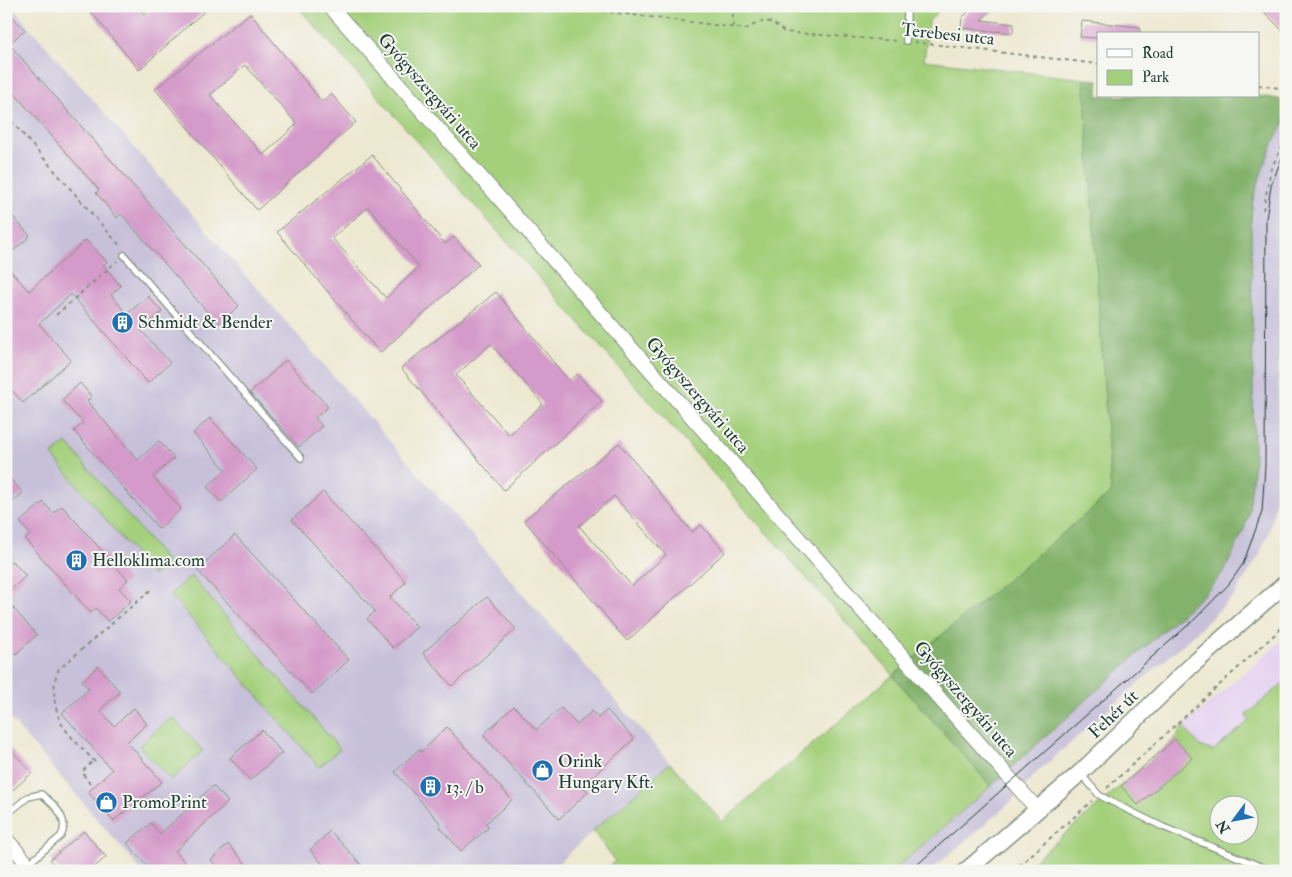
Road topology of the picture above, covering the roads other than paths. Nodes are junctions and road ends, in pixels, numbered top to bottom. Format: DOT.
graph roads {
  1 [pos="330,6"];
  2 [pos="915,6"];
  3 [pos="906,41"];
  4 [pos="124,254"];
  5 [pos="301,458"];
  6 [pos="1286,582"];
  7 [pos="1080,773"];
  8 [pos="1037,809"];
  9 [pos="6,815"];
  10 [pos="6,839"];
  11 [pos="31,867"];
  12 [pos="966,871"];
  13 [pos="1272,871"];
  1 -- 8 [label="street, Gyógyszergyári utca"];
  2 -- 3 [label="lane"];
  4 -- 5 [label="lane"];
  6 -- 7 [label="main road, Fehér út"];
  7 -- 8 [label="main road, Fehér út"];
  7 -- 13 [label="lane"];
  8 -- 12 [label="main road, Fehér út"];
  9 -- 11 [label="lane"];
  10 -- 11 [label="street"];
}
